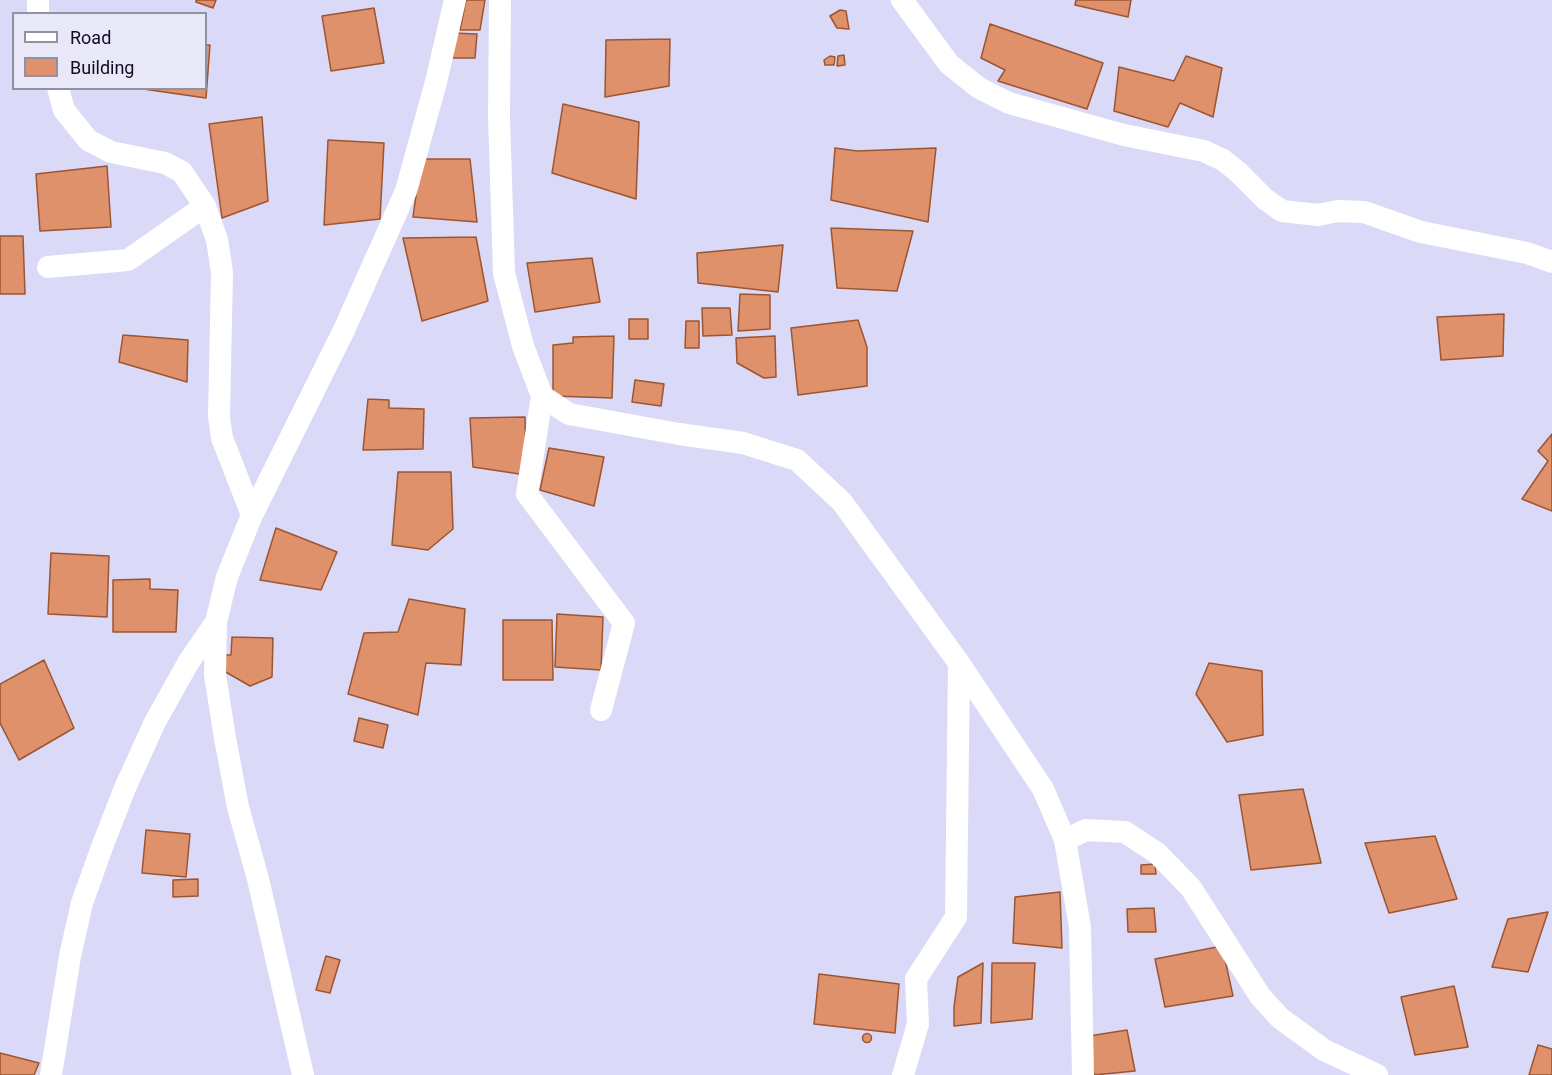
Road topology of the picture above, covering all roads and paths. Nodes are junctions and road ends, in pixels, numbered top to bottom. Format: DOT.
graph roads {
  1 [pos="455,0"];
  2 [pos="500,0"];
  3 [pos="902,0"];
  4 [pos="59,90"];
  5 [pos="205,206"];
  6 [pos="1552,262"];
  7 [pos="48,267"];
  8 [pos="542,396"];
  9 [pos="252,515"];
  10 [pos="216,622"];
  11 [pos="959,663"];
  12 [pos="601,710"];
  13 [pos="1065,840"];
  14 [pos="51,1075"];
  15 [pos="303,1075"];
  16 [pos="903,1075"];
  17 [pos="1083,1075"];
  18 [pos="1377,1075"];
  1 -- 9 [label="street"];
  2 -- 8 [label="street"];
  3 -- 6 [label="street"];
  4 -- 5 [label="street"];
  5 -- 7 [label="street"];
  5 -- 9 [label="street"];
  8 -- 11 [label="street"];
  8 -- 12 [label="street"];
  9 -- 10 [label="street"];
  10 -- 14 [label="street"];
  10 -- 15 [label="street"];
  11 -- 13 [label="street"];
  11 -- 16 [label="street"];
  13 -- 17 [label="street"];
  13 -- 18 [label="street"];
}
